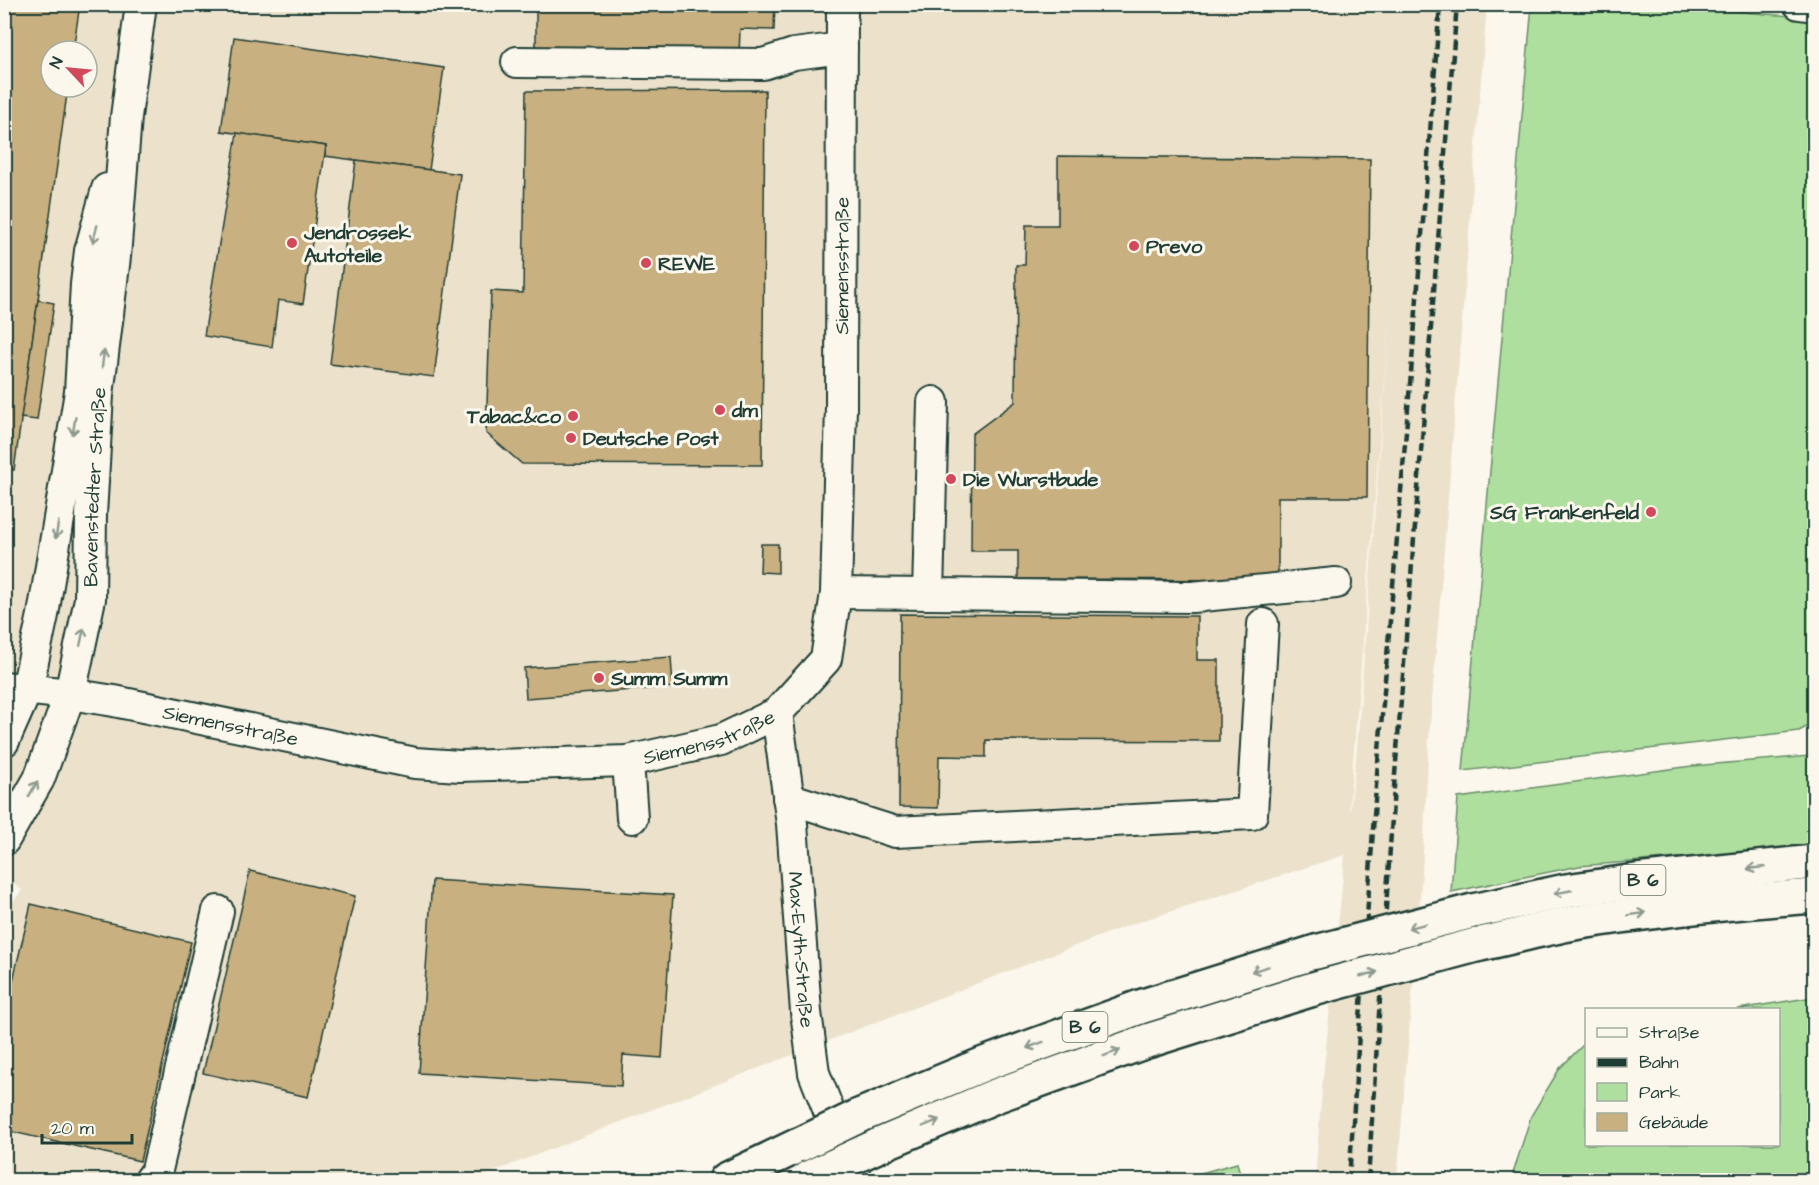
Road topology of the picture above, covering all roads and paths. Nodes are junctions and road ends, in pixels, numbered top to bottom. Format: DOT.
graph roads {
  1 [pos="141,4"];
  2 [pos="842,4"];
  3 [pos="1799,4"];
  4 [pos="1815,6"];
  5 [pos="842,48"];
  6 [pos="517,62"];
  7 [pos="126,117"];
  8 [pos="933,402"];
  9 [pos="1336,583"];
  10 [pos="837,593"];
  11 [pos="928,594"];
  12 [pos="1263,624"];
  13 [pos="16,688"];
  14 [pos="70,694"];
  15 [pos="777,713"];
  16 [pos="4,741"];
  17 [pos="628,761"];
  18 [pos="788,798"];
  19 [pos="632,818"];
  20 [pos="4,840"];
  21 [pos="1815,862"];
  22 [pos="1815,896"];
  23 [pos="218,911"];
  24 [pos="805,1179"];
  25 [pos="150,1180"];
  26 [pos="726,1180"];
  27 [pos="856,1180"];
  1 -- 7 [label="street, Bavenstedter Straße"];
  2 -- 5 [label="street, Siemensstraße"];
  3 -- 4 [label="street"];
  5 -- 6 [label="street"];
  5 -- 10 [label="street, Siemensstraße"];
  7 -- 13 [label="street, Bavenstedter Straße, one-way"];
  14 -- 7 [label="street, Bavenstedter Straße, one-way"];
  8 -- 11 [label="street"];
  9 -- 11 [label="street"];
  10 -- 11 [label="street"];
  10 -- 15 [label="street, Siemensstraße"];
  12 -- 18 [label="street"];
  13 -- 14 [label="street, Siemensstraße"];
  13 -- 16 [label="street, Bavenstedter Straße"];
  14 -- 17 [label="street, Siemensstraße"];
  20 -- 14 [label="street, Bavenstedter Straße, one-way"];
  15 -- 17 [label="street, Siemensstraße"];
  15 -- 18 [label="street, Max-Eyth-Straße"];
  17 -- 19 [label="street"];
  18 -- 27 [label="street, Max-Eyth-Straße"];
  21 -- 26 [label="highway, B 6, one-way, bridge"];
  24 -- 22 [label="highway, B 6, one-way, bridge"];
  23 -- 25 [label="street"];
}
